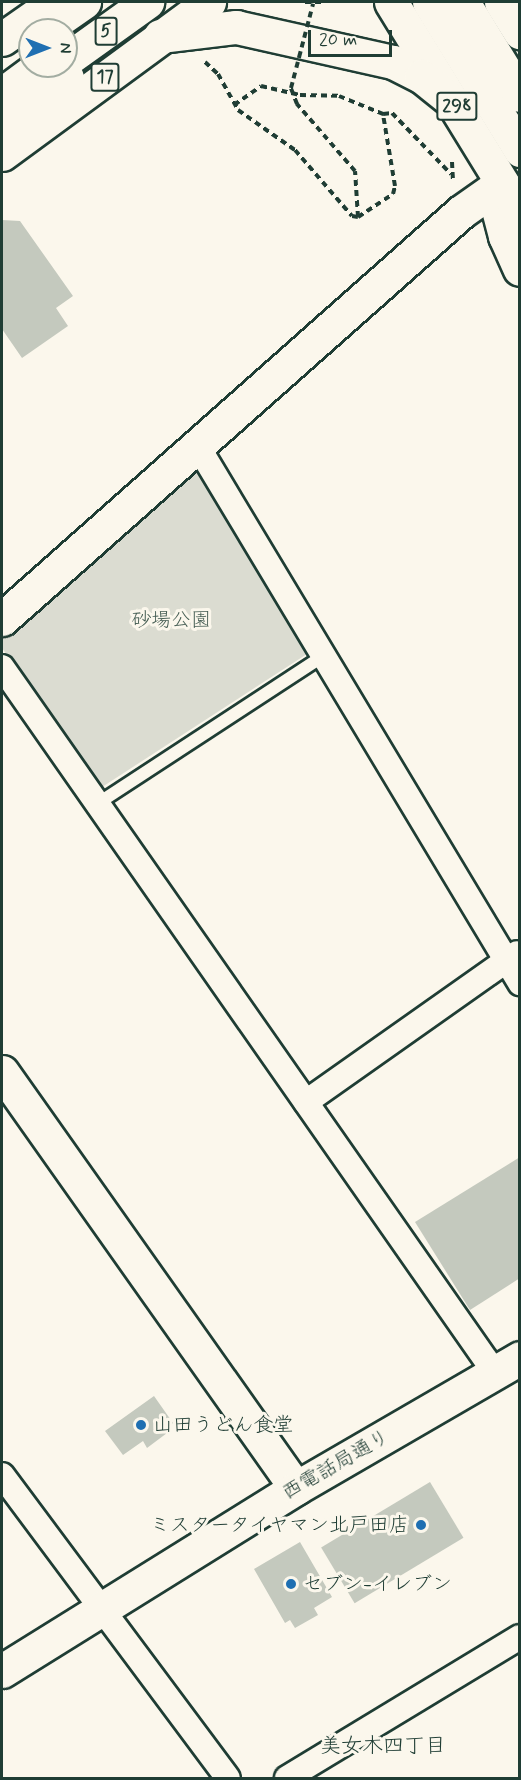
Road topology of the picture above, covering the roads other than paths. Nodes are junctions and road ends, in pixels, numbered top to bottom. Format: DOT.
graph roads {
  1 [pos="55,2"];
  2 [pos="84,2"];
  3 [pos="97,2"];
  4 [pos="129,2"];
  5 [pos="147,2"];
  6 [pos="170,2"];
  7 [pos="209,2"];
  8 [pos="392,2"];
  9 [pos="410,2"];
  10 [pos="429,2"];
  11 [pos="463,2"];
  12 [pos="481,2"];
  13 [pos="501,2"];
  14 [pos="61,18"];
  15 [pos="74,18"];
  16 [pos="519,32"];
  17 [pos="160,36"];
  18 [pos="78,38"];
  19 [pos="2,39"];
  20 [pos="18,49"];
  21 [pos="78,51"];
  22 [pos="18,58"];
  23 [pos="2,60"];
  24 [pos="519,66"];
  25 [pos="2,69"];
  26 [pos="24,78"];
  27 [pos="40,78"];
  28 [pos="2,94"];
  29 [pos="519,95"];
  30 [pos="456,104"];
  31 [pos="2,106"];
  32 [pos="2,124"];
  33 [pos="519,150"];
  34 [pos="2,154"];
  35 [pos="505,185"];
  36 [pos="519,212"];
  37 [pos="519,269"];
  38 [pos="196,445"];
  39 [pos="2,619"];
  40 [pos="323,656"];
  41 [pos="2,667"];
  42 [pos="98,804"];
  43 [pos="513,956"];
  44 [pos="519,983"];
  45 [pos="2,1072"];
  46 [pos="306,1102"];
  47 [pos="507,1365"];
  48 [pos="2,1475"];
  49 [pos="296,1488"];
  50 [pos="103,1609"];
  51 [pos="519,1637"];
  52 [pos="2,1671"];
  53 [pos="228,1779"];
  54 [pos="287,1779"];
  1 -- 19 [label="main road"];
  2 -- 14 [label="main road, 5"];
  3 -- 15 [label="main road"];
  4 -- 18 [label="main road, 17"];
  5 -- 21 [label="main road, 5"];
  6 -- 32 [label="main road"];
  7 -- 17 [label="main road, 17"];
  8 -- 30 [label="main road, 298"];
  9 -- 35 [label="main road"];
  10 -- 33 [label="main road"];
  11 -- 29 [label="main road"];
  12 -- 24 [label="main road"];
  13 -- 16 [label="main road"];
  17 -- 30 [label="main road"];
  17 -- 34 [label="main road, 17"];
  20 -- 23 [label="main road"];
  22 -- 25 [label="main road"];
  26 -- 28 [label="main road"];
  27 -- 31 [label="main road"];
  30 -- 35 [label="main road, 298"];
  35 -- 36 [label="main road, 298"];
  35 -- 37 [label="main road"];
  35 -- 38 [label="main road"];
  38 -- 39 [label="main road"];
  38 -- 40 [label="street"];
  40 -- 42 [label="lane"];
  40 -- 43 [label="street"];
  41 -- 42 [label="street"];
  42 -- 46 [label="street"];
  43 -- 44 [label="street"];
  43 -- 46 [label="street"];
  45 -- 49 [label="main road"];
  46 -- 47 [label="street"];
  47 -- 49 [label="main road, 西電話局通り"];
  48 -- 50 [label="street"];
  49 -- 50 [label="main road, 西電話局通り"];
  50 -- 52 [label="main road, 西電話局通り"];
  50 -- 53 [label="street"];
  51 -- 54 [label="street"];
}
